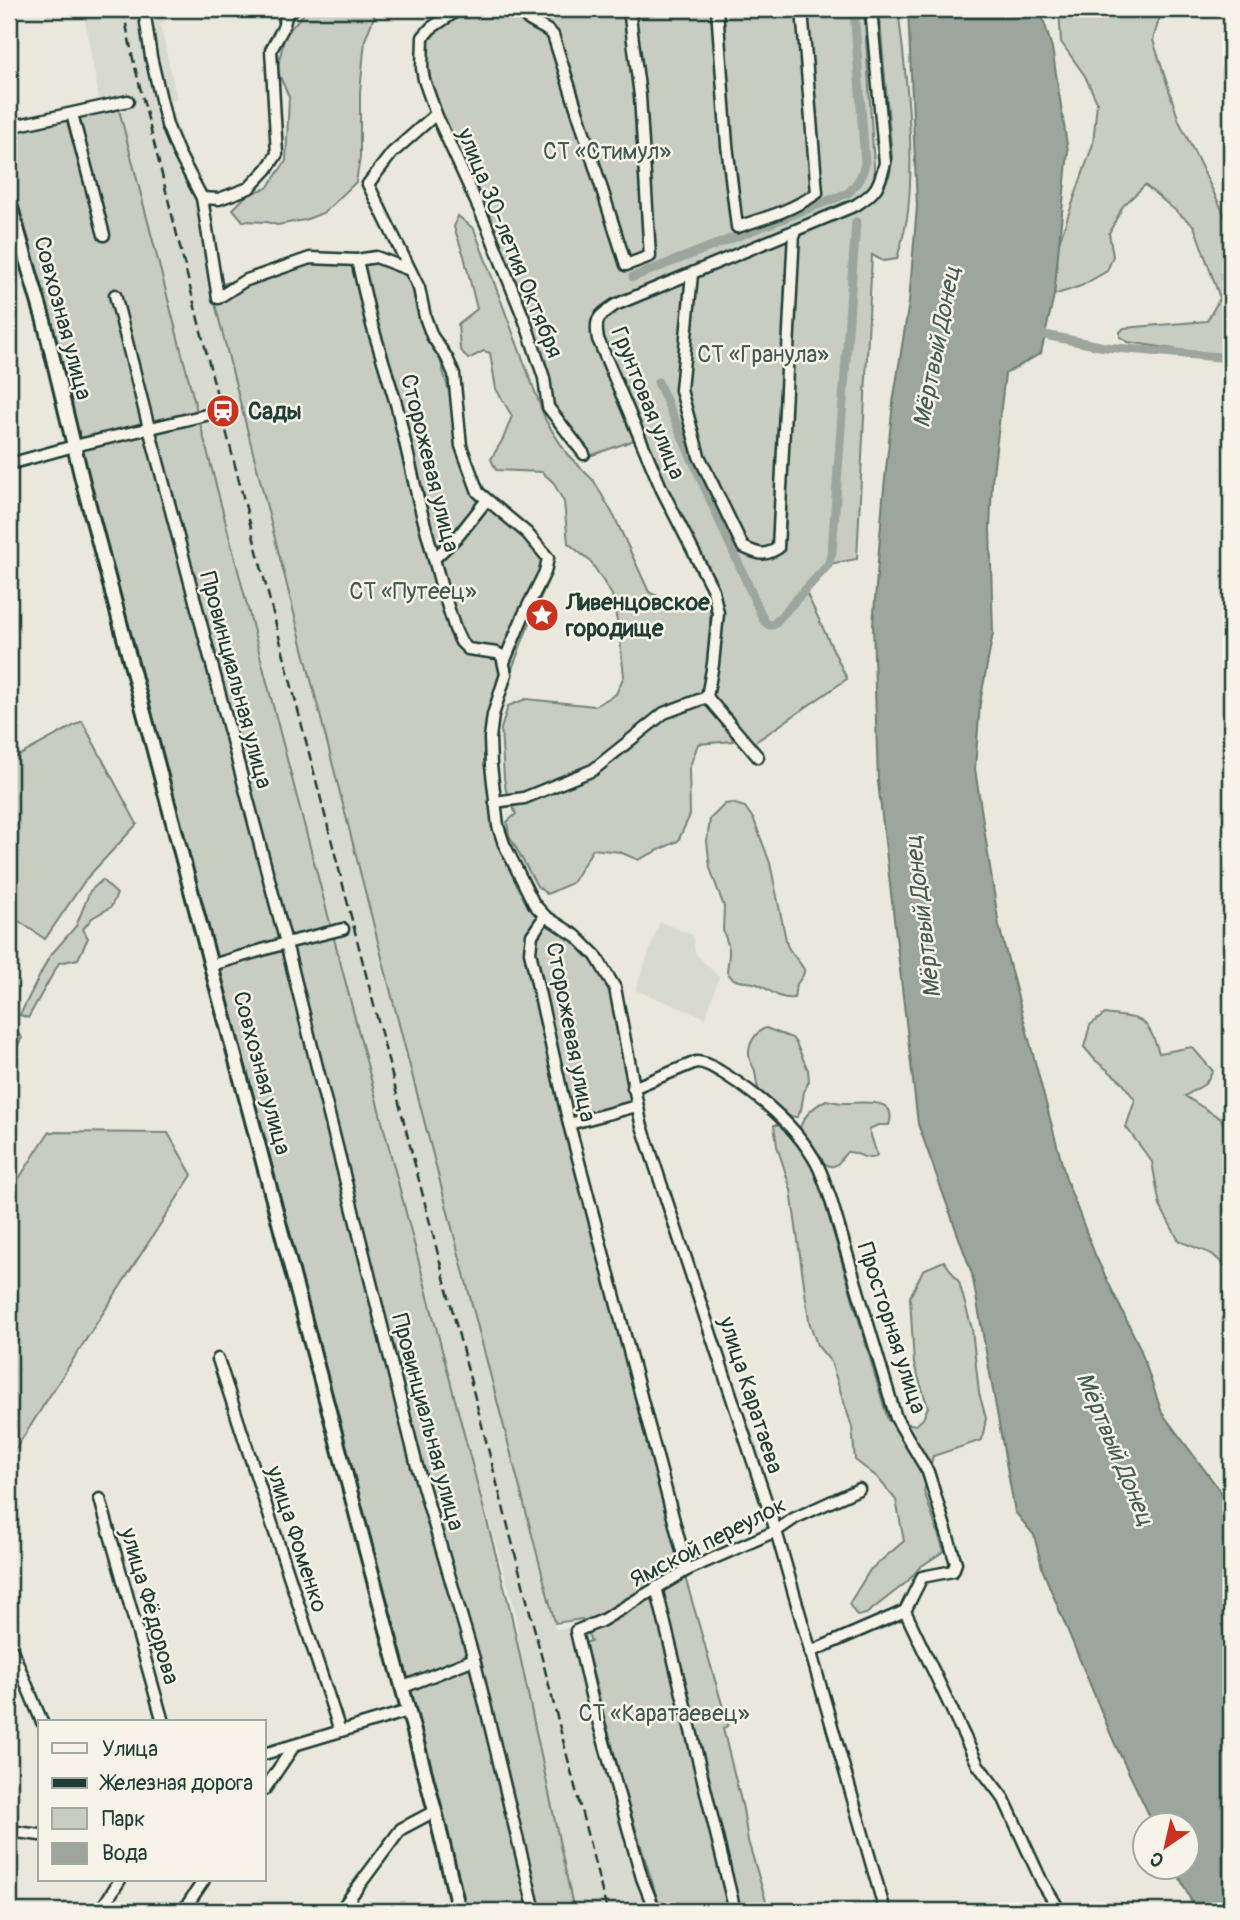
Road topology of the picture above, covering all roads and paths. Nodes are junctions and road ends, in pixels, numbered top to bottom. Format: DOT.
graph roads {
  1 [pos="144,9"];
  2 [pos="294,9"];
  3 [pos="459,9"];
  4 [pos="521,9"];
  5 [pos="629,9"];
  6 [pos="716,9"];
  7 [pos="802,9"];
  8 [pos="872,9"];
  9 [pos="128,102"];
  10 [pos="72,114"];
  11 [pos="436,114"];
  12 [pos="9,127"];
  13 [pos="202,198"];
  14 [pos="9,201"];
  15 [pos="794,232"];
  16 [pos="104,235"];
  17 [pos="357,260"];
  18 [pos="410,270"];
  19 [pos="692,274"];
  20 [pos="115,295"];
  21 [pos="206,415"];
  22 [pos="149,428"];
  23 [pos="74,446"];
  24 [pos="584,454"];
  25 [pos="9,464"];
  26 [pos="486,501"];
  27 [pos="434,559"];
  28 [pos="504,662"];
  29 [pos="707,697"];
  30 [pos="758,757"];
  31 [pos="495,802"];
  32 [pos="545,916"];
  33 [pos="343,929"];
  34 [pos="286,943"];
  35 [pos="212,965"];
  36 [pos="634,1088"];
  37 [pos="637,1106"];
  38 [pos="569,1124"];
  39 [pos="218,1359"];
  40 [pos="859,1489"];
  41 [pos="100,1499"];
  42 [pos="776,1531"];
  43 [pos="687,1570"];
  44 [pos="656,1587"];
  45 [pos="905,1611"];
  46 [pos="12,1650"];
  47 [pos="810,1652"];
  48 [pos="474,1659"];
  49 [pos="401,1688"];
  50 [pos="408,1711"];
  51 [pos="41,1720"];
  52 [pos="162,1720"];
  53 [pos="340,1731"];
  54 [pos="294,1745"];
  55 [pos="266,1753"];
  56 [pos="266,1787"];
  57 [pos="435,1811"];
  58 [pos="9,1831"];
  59 [pos="38,1835"];
  60 [pos="119,1882"];
  61 [pos="203,1882"];
  62 [pos="100,1911"];
  63 [pos="183,1911"];
  64 [pos="340,1911"];
  65 [pos="459,1911"];
  66 [pos="535,1911"];
  67 [pos="655,1911"];
  68 [pos="735,1911"];
  69 [pos="885,1911"];
  70 [pos="1060,1911"];
  1 -- 13 [label="street"];
  2 -- 13 [label="street"];
  3 -- 11 [label="street, улица 30-летия Октября"];
  4 -- 5 [label="street"];
  6 -- 7 [label="street"];
  8 -- 15 [label="street, Грунтовая улица"];
  9 -- 10 [label="street"];
  10 -- 12 [label="street"];
  10 -- 16 [label="street"];
  11 -- 18 [label="street"];
  11 -- 24 [label="street, улица 30-летия Октября"];
  13 -- 17 [label="street"];
  14 -- 23 [label="street, Совхозная улица"];
  15 -- 19 [label="street, Грунтовая улица"];
  15 -- 19 [label="street"];
  17 -- 18 [label="street"];
  17 -- 27 [label="street, Сторожевая улица"];
  18 -- 26 [label="street"];
  19 -- 29 [label="street, Грунтовая улица"];
  20 -- 22 [label="street, Провинциальная улица"];
  21 -- 22 [label="street"];
  22 -- 23 [label="street"];
  22 -- 34 [label="street, Провинциальная улица"];
  23 -- 25 [label="street"];
  23 -- 35 [label="street, Совхозная улица"];
  26 -- 27 [label="street"];
  26 -- 28 [label="street"];
  27 -- 28 [label="street, Сторожевая улица"];
  28 -- 31 [label="street, Сторожевая улица"];
  29 -- 30 [label="street"];
  29 -- 31 [label="street"];
  31 -- 32 [label="street, Сторожевая улица"];
  32 -- 36 [label="street, улица Каратаева"];
  32 -- 38 [label="street, Сторожевая улица"];
  33 -- 34 [label="street"];
  34 -- 35 [label="street"];
  34 -- 48 [label="street, Провинциальная улица"];
  35 -- 49 [label="street, Совхозная улица"];
  36 -- 37 [label="street, улица Каратаева"];
  36 -- 45 [label="street, Просторная улица"];
  37 -- 38 [label="street"];
  37 -- 42 [label="street, улица Каратаева"];
  38 -- 43 [label="street, Сторожевая улица"];
  39 -- 53 [label="street, улица Фоменко"];
  40 -- 42 [label="street, Ямской переулок"];
  41 -- 52 [label="street, улица Фёдорова"];
  42 -- 43 [label="street, Ямской переулок"];
  42 -- 47 [label="street, улица Каратаева"];
  43 -- 44 [label="street, Ямской переулок"];
  44 -- 67 [label="street, Ямской переулок"];
  44 -- 68 [label="street"];
  45 -- 47 [label="street"];
  45 -- 70 [label="street"];
  46 -- 51 [label="street"];
  47 -- 69 [label="street, улица Каратаева"];
  48 -- 49 [label="street"];
  48 -- 66 [label="street, Провинциальная улица"];
  49 -- 50 [label="street, Совхозная улица"];
  50 -- 53 [label="street"];
  50 -- 57 [label="street, Совхозная улица"];
  53 -- 54 [label="street"];
  54 -- 55 [label="street"];
  54 -- 56 [label="street"];
  57 -- 64 [label="street"];
  57 -- 65 [label="street, Совхозная улица"];
  58 -- 59 [label="street"];
  60 -- 62 [label="street"];
  61 -- 63 [label="street"];
}
